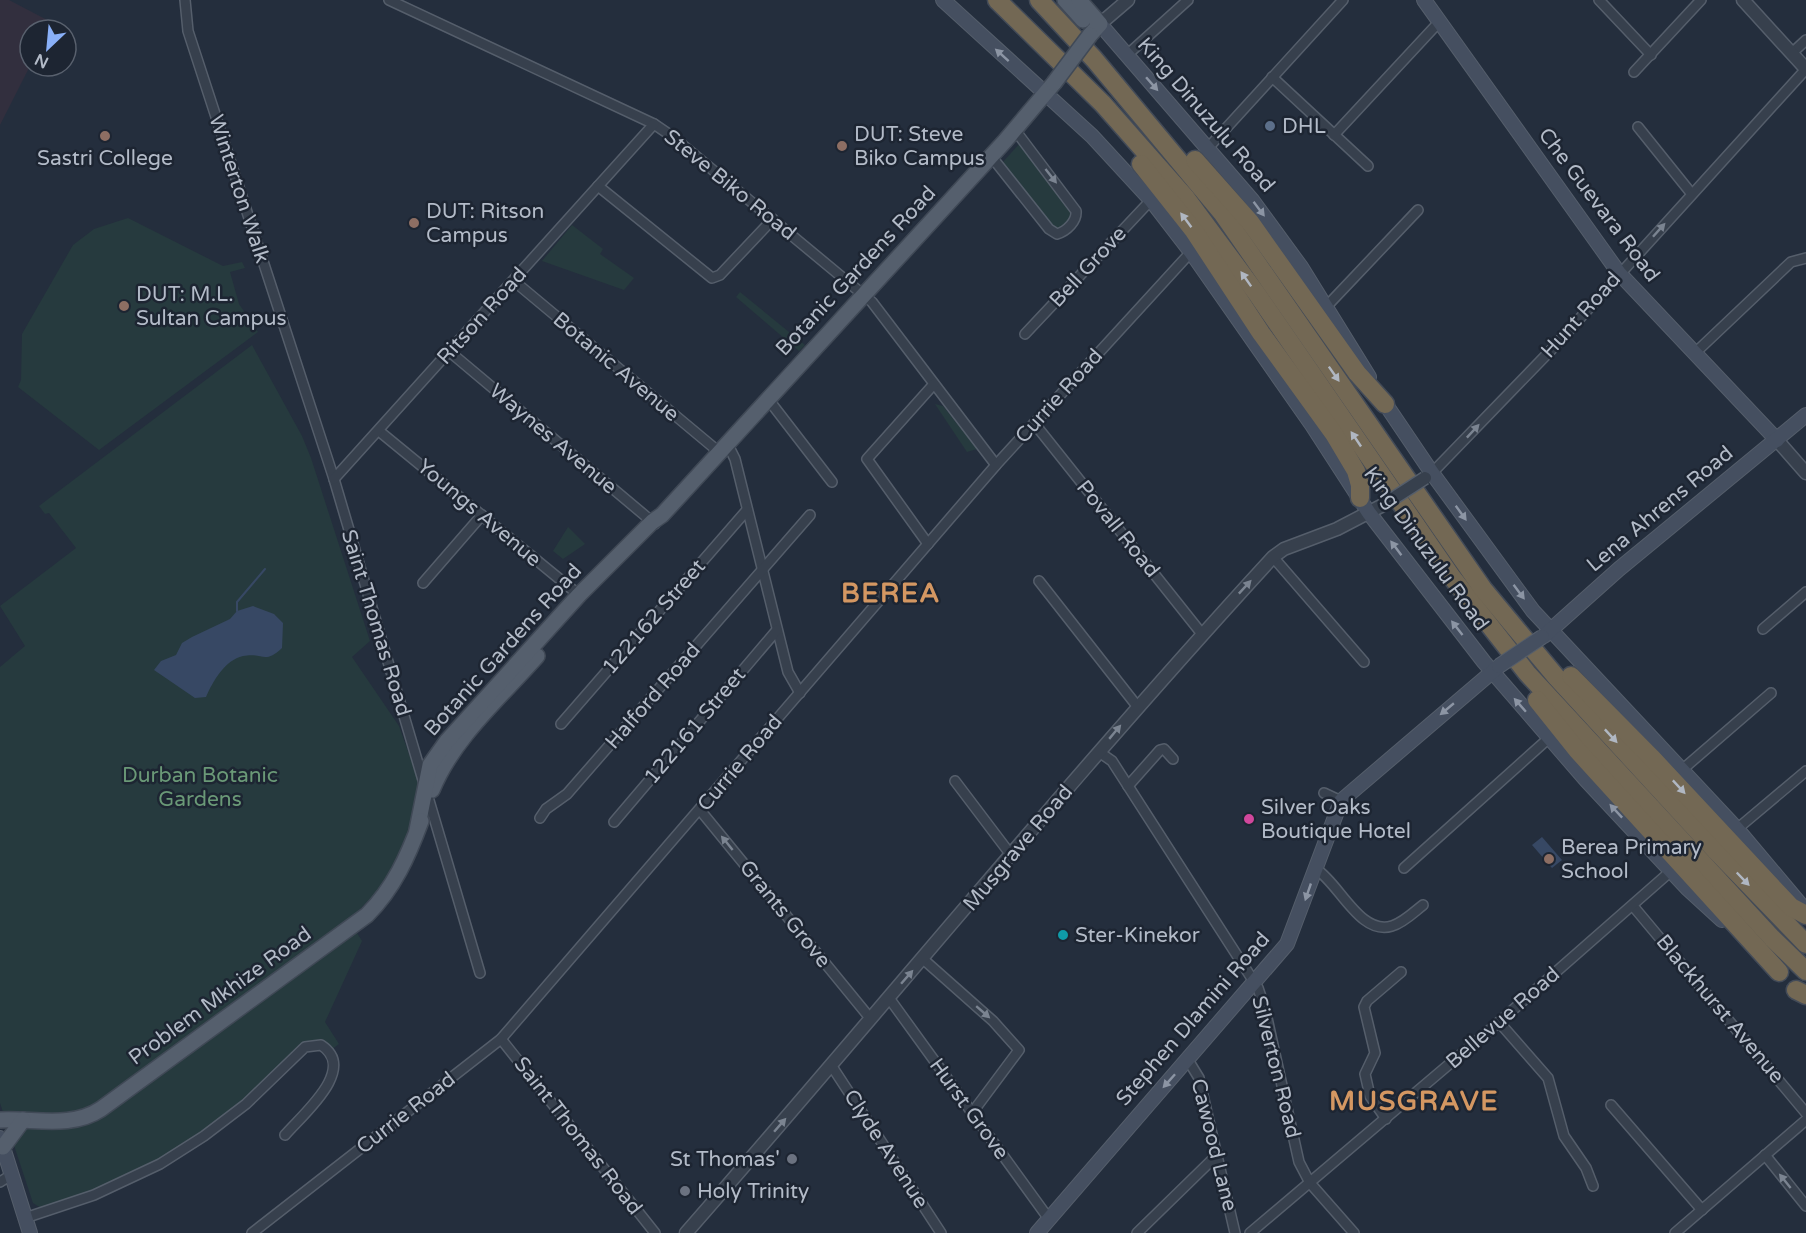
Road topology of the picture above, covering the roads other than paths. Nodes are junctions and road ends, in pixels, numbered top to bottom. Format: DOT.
graph roads {
  1 [pos="185,0"];
  2 [pos="389,0"];
  3 [pos="943,0"];
  4 [pos="998,0"];
  5 [pos="1039,0"];
  6 [pos="1065,0"];
  7 [pos="1079,0"];
  8 [pos="1128,0"];
  9 [pos="1188,0"];
  10 [pos="1343,0"];
  11 [pos="1424,0"];
  12 [pos="1599,0"];
  13 [pos="1701,0"];
  14 [pos="1743,0"];
  15 [pos="1440,21"];
  16 [pos="1094,30"];
  17 [pos="1806,40"];
  18 [pos="1792,53"];
  19 [pos="1127,55"];
  20 [pos="1651,55"];
  21 [pos="1094,59"];
  22 [pos="1806,69"];
  23 [pos="1634,72"];
  24 [pos="1272,77"];
  25 [pos="1083,83"];
  26 [pos="1050,89"];
  27 [pos="654,124"];
  28 [pos="1638,127"];
  29 [pos="1015,130"];
  30 [pos="1334,135"];
  31 [pos="1208,148"];
  32 [pos="991,156"];
  33 [pos="1368,166"];
  34 [pos="598,186"];
  35 [pos="1691,193"];
  36 [pos="1151,200"];
  37 [pos="1418,210"];
  38 [pos="773,219"];
  39 [pos="1191,252"];
  40 [pos="1806,258"];
  41 [pos="1620,273"];
  42 [pos="514,281"];
  43 [pos="864,294"];
  44 [pos="1326,307"];
  45 [pos="1025,334"];
  46 [pos="450,352"];
  47 [pos="1695,353"];
  48 [pos="934,384"];
  49 [pos="768,399"];
  50 [pos="1385,404"];
  51 [pos="1806,415"];
  52 [pos="1034,423"];
  53 [pos="379,431"];
  54 [pos="1777,440"];
  55 [pos="723,448"];
  56 [pos="996,465"];
  57 [pos="1806,473"];
  58 [pos="1429,476"];
  59 [pos="334,479"];
  60 [pos="832,482"];
  61 [pos="1364,506"];
  62 [pos="747,510"];
  63 [pos="482,515"];
  64 [pos="810,515"];
  65 [pos="657,521"];
  66 [pos="928,544"];
  67 [pos="1453,545"];
  68 [pos="1273,557"];
  69 [pos="763,569"];
  70 [pos="1451,576"];
  71 [pos="1039,581"];
  72 [pos="423,583"];
  73 [pos="1806,592"];
  74 [pos="579,595"];
  75 [pos="1763,629"];
  76 [pos="777,630"];
  77 [pos="1202,634"];
  78 [pos="1546,634"];
  79 [pos="1364,662"];
  80 [pos="1495,669"];
  81 [pos="800,693"];
  82 [pos="1771,693"];
  83 [pos="1137,706"];
  84 [pos="561,724"];
  85 [pos="1549,738"];
  86 [pos="1099,752"];
  87 [pos="1173,759"];
  88 [pos="424,764"];
  89 [pos="1683,770"];
  90 [pos="1806,771"];
  91 [pos="955,781"];
  92 [pos="1128,786"];
  93 [pos="1324,793"];
  94 [pos="1341,801"];
  95 [pos="428,802"];
  96 [pos="700,810"];
  97 [pos="540,818"];
  98 [pos="614,822"];
  99 [pos="1737,829"];
  100 [pos="417,830"];
  101 [pos="1011,855"];
  102 [pos="1404,868"];
  103 [pos="1316,869"];
  104 [pos="1671,870"];
  105 [pos="1423,905"];
  106 [pos="1633,906"];
  107 [pos="1806,913"];
  108 [pos="1806,944"];
  109 [pos="923,959"];
  110 [pos="1806,971"];
  111 [pos="1401,972"];
  112 [pos="1779,972"];
  113 [pos="480,973"];
  114 [pos="1255,983"];
  115 [pos="1803,995"];
  116 [pos="890,998"];
  117 [pos="870,1018"];
  118 [pos="1499,1022"];
  119 [pos="501,1039"];
  120 [pos="1188,1060"];
  121 [pos="831,1065"];
  122 [pos="1611,1105"];
  123 [pos="972,1113"];
  124 [pos="1806,1113"];
  125 [pos="1386,1119"];
  126 [pos="0,1120"];
  127 [pos="23,1120"];
  128 [pos="1806,1120"];
  129 [pos="285,1135"];
  130 [pos="1,1143"];
  131 [pos="1218,1154"];
  132 [pos="1765,1155"];
  133 [pos="6,1179"];
  134 [pos="1310,1184"];
  135 [pos="1593,1186"];
  136 [pos="1806,1206"];
  137 [pos="1702,1210"];
  138 [pos="1049,1219"];
  139 [pos="27,1229"];
  140 [pos="266,1229"];
  141 [pos="252,1233"];
  142 [pos="655,1233"];
  143 [pos="686,1233"];
  144 [pos="941,1233"];
  145 [pos="1037,1233"];
  146 [pos="1137,1233"];
  147 [pos="1235,1233"];
  148 [pos="1250,1233"];
  149 [pos="1354,1233"];
  150 [pos="1675,1233"];
  1 -- 59 [label="street, Winterton Walk"];
  2 -- 27 [label="street, Steve Biko Road"];
  26 -- 3 [label="main road, King Dinuzulu Road, one-way"];
  4 -- 25 [label="highway"];
  5 -- 21 [label="highway"];
  6 -- 16 [label="main road, King Dinuzulu Road"];
  7 -- 16 [label="main road, King Dinuzulu Road"];
  8 -- 16 [label="street"];
  9 -- 19 [label="street"];
  10 -- 24 [label="street"];
  11 -- 15 [label="main road, Che Guevara Road"];
  12 -- 20 [label="street"];
  13 -- 20 [label="street"];
  14 -- 18 [label="street"];
  15 -- 30 [label="street"];
  15 -- 41 [label="main road, Che Guevara Road"];
  16 -- 19 [label="main road, King Dinuzulu Road"];
  16 -- 26 [label="main road, Botanic Gardens Road, bridge"];
  17 -- 18 [label="street"];
  18 -- 22 [label="street"];
  19 -- 31 [label="main road, King Dinuzulu Road, one-way"];
  20 -- 23 [label="street"];
  21 -- 50 [label="highway"];
  21 -- 67 [label="highway, one-way"];
  22 -- 35 [label="street, Hunt Road"];
  24 -- 30 [label="street"];
  24 -- 31 [label="street"];
  61 -- 25 [label="highway, one-way"];
  70 -- 25 [label="highway, one-way"];
  26 -- 29 [label="main road, Botanic Gardens Road"];
  26 -- 36 [label="main road, King Dinuzulu Road"];
  27 -- 34 [label="street, Ritson Road"];
  27 -- 38 [label="street, Steve Biko Road"];
  28 -- 35 [label="street"];
  29 -- 32 [label="main road, Botanic Gardens Road"];
  29 -- 32 [label="street, one-way"];
  30 -- 33 [label="street"];
  31 -- 44 [label="main road, King Dinuzulu Road, one-way"];
  32 -- 43 [label="main road, Botanic Gardens Road"];
  34 -- 38 [label="street"];
  34 -- 42 [label="street, Ritson Road"];
  41 -- 35 [label="street, Hunt Road, one-way"];
  36 -- 39 [label="main road, King Dinuzulu Road"];
  36 -- 45 [label="street, Bell Grove"];
  37 -- 44 [label="street"];
  38 -- 43 [label="street, Steve Biko Road"];
  39 -- 52 [label="street, Currie Road"];
  39 -- 61 [label="main road, King Dinuzulu Road"];
  40 -- 47 [label="street"];
  41 -- 47 [label="main road, Che Guevara Road"];
  58 -- 41 [label="street, Hunt Road, one-way"];
  42 -- 46 [label="street, Ritson Road"];
  42 -- 55 [label="street, Botanic Avenue"];
  43 -- 48 [label="street, Steve Biko Road"];
  43 -- 49 [label="main road, Botanic Gardens Road"];
  44 -- 50 [label="main road, King Dinuzulu Road"];
  46 -- 53 [label="street, Ritson Road"];
  46 -- 65 [label="street, Waynes Avenue"];
  47 -- 54 [label="main road, Che Guevara Road"];
  48 -- 56 [label="street, Steve Biko Road"];
  48 -- 66 [label="street"];
  49 -- 55 [label="main road, Botanic Gardens Road"];
  49 -- 60 [label="street"];
  50 -- 58 [label="main road, King Dinuzulu Road"];
  51 -- 54 [label="main road, Lena Ahrens Road"];
  52 -- 56 [label="street, Currie Road"];
  52 -- 77 [label="street, Povall Road"];
  53 -- 59 [label="street, Ritson Road"];
  53 -- 63 [label="street, Youngs Avenue"];
  54 -- 57 [label="street, Che Guevara Road"];
  54 -- 78 [label="main road, Lena Ahrens Road"];
  55 -- 62 [label="street, Botanic Avenue"];
  55 -- 65 [label="main road, Botanic Gardens Road"];
  56 -- 66 [label="street, Currie Road"];
  58 -- 61 [label="street, Musgrave Road, bridge"];
  58 -- 78 [label="main road, King Dinuzulu Road, one-way"];
  59 -- 88 [label="street, Saint Thomas Road"];
  61 -- 68 [label="street, Musgrave Road"];
  80 -- 61 [label="main road, King Dinuzulu Road, one-way"];
  62 -- 69 [label="street, Botanic Avenue"];
  62 -- 84 [label="street, 122162 Street"];
  63 -- 72 [label="street"];
  63 -- 74 [label="street, Youngs Avenue"];
  64 -- 69 [label="street, Halford Road"];
  65 -- 74 [label="main road, Botanic Gardens Road"];
  65 -- 95 [label="main road, Botanic Gardens Road"];
  66 -- 81 [label="street, Currie Road"];
  67 -- 107 [label="highway, one-way"];
  67 -- 108 [label="highway, one-way"];
  77 -- 68 [label="street, Musgrave Road, one-way"];
  68 -- 79 [label="street"];
  69 -- 76 [label="street, Botanic Avenue"];
  69 -- 97 [label="street, Halford Road"];
  70 -- 110 [label="highway"];
  70 -- 112 [label="highway"];
  71 -- 83 [label="street"];
  73 -- 75 [label="street"];
  74 -- 88 [label="main road, Botanic Gardens Road"];
  76 -- 81 [label="street, Botanic Avenue"];
  76 -- 98 [label="street, 122161 Street"];
  77 -- 83 [label="street, Musgrave Road"];
  78 -- 80 [label="main road, Lena Ahrens Road, bridge"];
  78 -- 89 [label="main road, King Dinuzulu Road"];
  85 -- 80 [label="main road, King Dinuzulu Road, one-way"];
  80 -- 94 [label="main road, Stephen Dlamini Road, one-way"];
  81 -- 96 [label="street, Currie Road"];
  82 -- 89 [label="street"];
  86 -- 83 [label="street, Musgrave Road, one-way"];
  85 -- 102 [label="street"];
  104 -- 85 [label="main road, King Dinuzulu Road, one-way"];
  86 -- 92 [label="street, Silverton Road"];
  86 -- 101 [label="street, Musgrave Road"];
  87 -- 92 [label="street"];
  88 -- 95 [label="main road, Botanic Gardens Road"];
  89 -- 99 [label="main road, King Dinuzulu Road"];
  90 -- 99 [label="street"];
  91 -- 101 [label="street"];
  92 -- 114 [label="street, Silverton Road"];
  93 -- 94 [label="street"];
  94 -- 103 [label="main road, Stephen Dlamini Road"];
  95 -- 100 [label="main road, Botanic Gardens Road"];
  95 -- 113 [label="street"];
  117 -- 96 [label="street, Grants Grove, one-way"];
  96 -- 119 [label="street, Currie Road"];
  99 -- 107 [label="main road, King Dinuzulu Road"];
  100 -- 127 [label="main road, Problem Mkhize Road"];
  101 -- 109 [label="street, Musgrave Road"];
  103 -- 105 [label="street"];
  103 -- 114 [label="main road, Stephen Dlamini Road, one-way"];
  104 -- 106 [label="street, Bellevue Road"];
  104 -- 112 [label="main road, King Dinuzulu Road"];
  106 -- 118 [label="street, Bellevue Road"];
  106 -- 124 [label="street, Blackhurst Avenue"];
  116 -- 109 [label="street, Musgrave Road, one-way"];
  109 -- 123 [label="street, one-way"];
  111 -- 125 [label="street"];
  112 -- 115 [label="main road, King Dinuzulu Road"];
  114 -- 120 [label="main road, Stephen Dlamini Road"];
  114 -- 134 [label="street, Silverton Road"];
  116 -- 117 [label="street, Musgrave Road"];
  116 -- 123 [label="street, Hurst Grove"];
  117 -- 121 [label="street, Musgrave Road"];
  118 -- 125 [label="street, Bellevue Road"];
  118 -- 135 [label="street"];
  119 -- 140 [label="street, Currie Road"];
  119 -- 142 [label="street, Saint Thomas Road"];
  120 -- 131 [label="street, Cawood Lane"];
  120 -- 138 [label="main road, Stephen Dlamini Road, one-way"];
  143 -- 121 [label="street, Musgrave Road, one-way"];
  121 -- 144 [label="street, Clyde Avenue"];
  122 -- 137 [label="street"];
  123 -- 138 [label="street, Hurst Grove"];
  125 -- 134 [label="street, Bellevue Road"];
  126 -- 127 [label="main road, Problem Mkhize Road"];
  127 -- 130 [label="main road"];
  128 -- 132 [label="street"];
  129 -- 139 [label="street"];
  130 -- 133 [label="main road"];
  131 -- 146 [label="street"];
  131 -- 147 [label="street, Cawood Lane"];
  136 -- 132 [label="street, one-way"];
  132 -- 137 [label="street"];
  133 -- 139 [label="main road"];
  134 -- 148 [label="street, Bellevue Road"];
  134 -- 149 [label="street, Silverton Road"];
  137 -- 150 [label="street"];
  138 -- 145 [label="main road, Stephen Dlamini Road"];
  140 -- 141 [label="street, Currie Road"];
}
